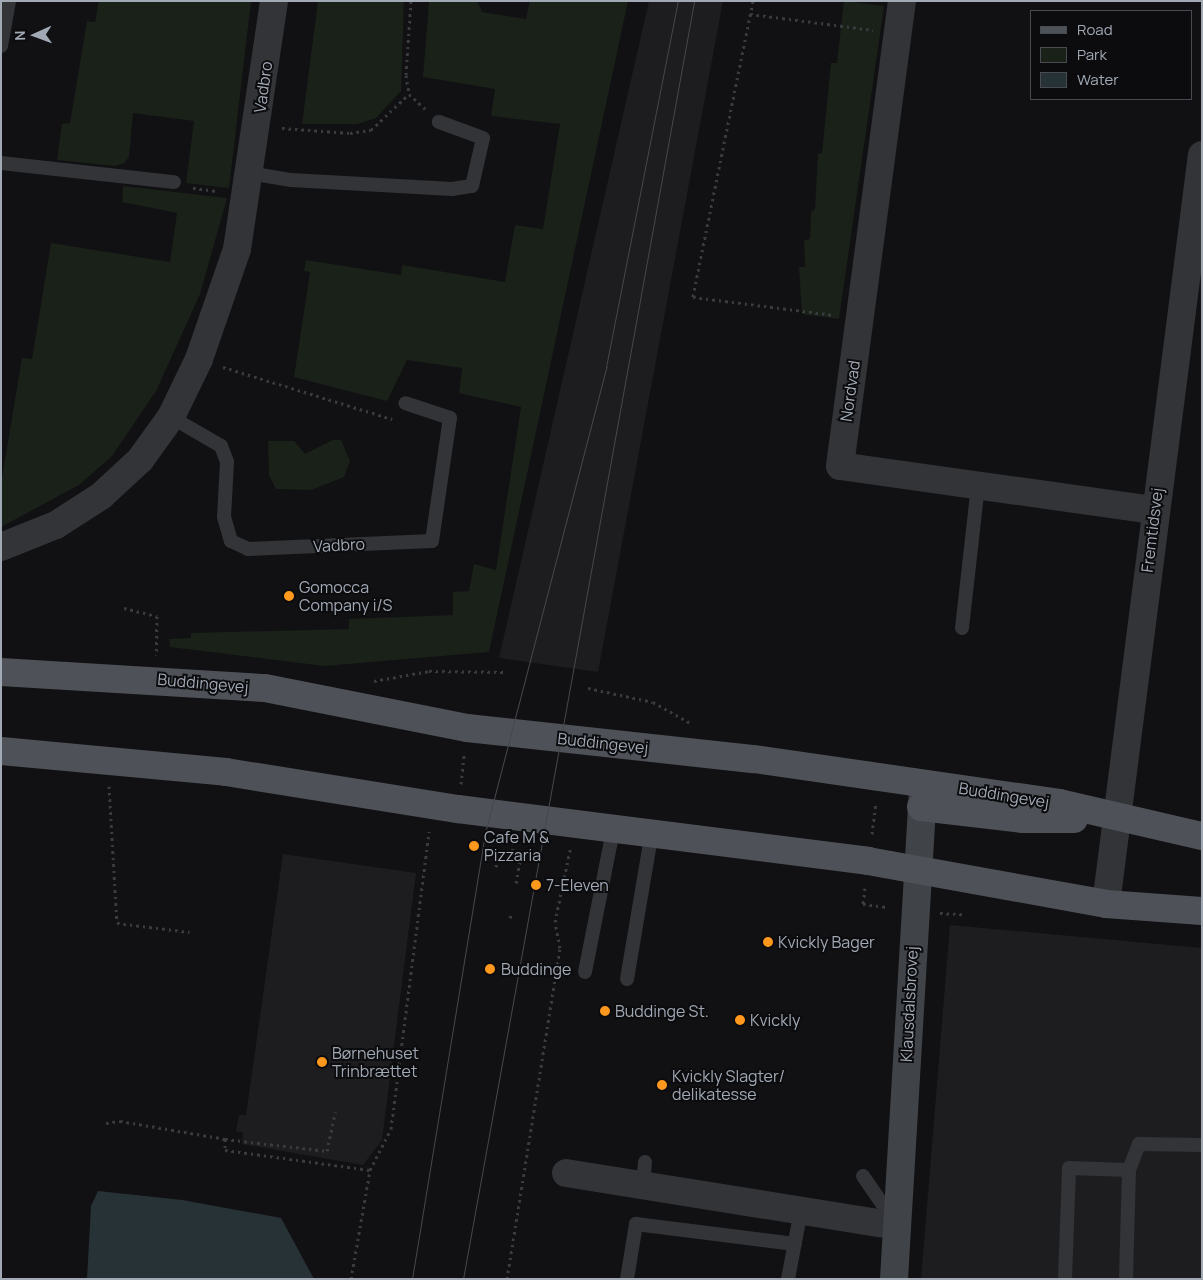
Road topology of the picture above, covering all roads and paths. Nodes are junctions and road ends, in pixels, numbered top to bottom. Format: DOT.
graph roads {
  1 [pos="9,1"];
  2 [pos="274,1"];
  3 [pos="411,1"];
  4 [pos="753,1"];
  5 [pos="902,1"];
  6 [pos="750,14"];
  7 [pos="898,34"];
  8 [pos="1,46"];
  9 [pos="409,94"];
  10 [pos="439,122"];
  11 [pos="257,126"];
  12 [pos="1202,156"];
  13 [pos="1,163"];
  14 [pos="174,182"];
  15 [pos="248,184"];
  16 [pos="860,318"];
  17 [pos="199,359"];
  18 [pos="405,403"];
  19 [pos="171,417"];
  20 [pos="978,486"];
  21 [pos="1154,510"];
  22 [pos="1,548"];
  23 [pos="124,608"];
  24 [pos="962,628"];
  25 [pos="158,640"];
  26 [pos="1,672"];
  27 [pos="507,672"];
  28 [pos="368,681"];
  29 [pos="588,688"];
  30 [pos="698,727"];
  31 [pos="467,728"];
  32 [pos="1,751"];
  33 [pos="107,758"];
  34 [pos="922,794"];
  35 [pos="445,807"];
  36 [pos="1116,819"];
  37 [pos="576,825"];
  38 [pos="613,830"];
  39 [pos="652,831"];
  40 [pos="1202,836"];
  41 [pos="514,842"];
  42 [pos="512,853"];
  43 [pos="496,867"];
  44 [pos="917,869"];
  45 [pos="516,884"];
  46 [pos="1106,904"];
  47 [pos="1202,910"];
  48 [pos="189,932"];
  49 [pos="585,972"];
  50 [pos="627,979"];
  51 [pos="335,1112"];
  52 [pos="106,1124"];
  53 [pos="225,1139"];
  54 [pos="1202,1145"];
  55 [pos="370,1170"];
  56 [pos="1129,1170"];
  57 [pos="566,1173"];
  58 [pos="863,1176"];
  59 [pos="801,1210"];
  60 [pos="897,1226"];
  61 [pos="795,1244"];
  62 [pos="351,1279"];
  63 [pos="507,1279"];
  64 [pos="627,1279"];
  65 [pos="788,1279"];
  66 [pos="894,1279"];
  67 [pos="1065,1279"];
  68 [pos="1126,1279"];
  1 -- 8 [label="lane"];
  2 -- 11 [label="street, Vadbro"];
  3 -- 9 [label="path"];
  4 -- 6 [label="path"];
  5 -- 7 [label="street, Nordvad"];
  6 -- 7 [label="path"];
  6 -- 16 [label="path"];
  7 -- 16 [label="street, Nordvad"];
  9 -- 10 [label="path"];
  9 -- 11 [label="path"];
  10 -- 15 [label="lane"];
  11 -- 15 [label="street, Vadbro"];
  12 -- 21 [label="street, Fremtidsvej"];
  13 -- 14 [label="lane"];
  14 -- 15 [label="path"];
  15 -- 17 [label="street, Vadbro"];
  16 -- 20 [label="street, Nordvad"];
  17 -- 18 [label="path"];
  17 -- 19 [label="street, Vadbro"];
  18 -- 19 [label="lane, Vadbro"];
  19 -- 22 [label="street, Vadbro"];
  20 -- 21 [label="street, Nordvad"];
  20 -- 24 [label="lane"];
  21 -- 36 [label="street, Fremtidsvej"];
  23 -- 25 [label="path"];
  26 -- 31 [label="main road, Buddingevej"];
  27 -- 28 [label="path"];
  29 -- 30 [label="path"];
  31 -- 34 [label="main road, Buddingevej"];
  31 -- 35 [label="path"];
  32 -- 33 [label="main road"];
  33 -- 35 [label="main road"];
  33 -- 48 [label="path"];
  34 -- 36 [label="main road, Buddingevej"];
  34 -- 44 [label="street, Klausdalsbrovej"];
  35 -- 37 [label="main road"];
  35 -- 55 [label="path"];
  36 -- 40 [label="main road, Buddingevej"];
  36 -- 46 [label="street, Fremtidsvej"];
  37 -- 38 [label="main road"];
  37 -- 63 [label="path"];
  38 -- 39 [label="main road"];
  38 -- 49 [label="lane"];
  39 -- 44 [label="main road"];
  39 -- 50 [label="lane"];
  41 -- 42 [label="path"];
  42 -- 43 [label="path"];
  42 -- 45 [label="path"];
  44 -- 46 [label="main road"];
  44 -- 60 [label="street, Klausdalsbrovej"];
  46 -- 47 [label="main road"];
  51 -- 53 [label="path"];
  52 -- 53 [label="path"];
  53 -- 55 [label="path"];
  54 -- 56 [label="lane"];
  55 -- 62 [label="path"];
  56 -- 67 [label="lane"];
  56 -- 68 [label="lane"];
  57 -- 59 [label="street"];
  58 -- 60 [label="lane"];
  59 -- 60 [label="street"];
  59 -- 61 [label="lane"];
  60 -- 66 [label="street, Klausdalsbrovej"];
  61 -- 64 [label="lane"];
  61 -- 65 [label="lane"];
}
